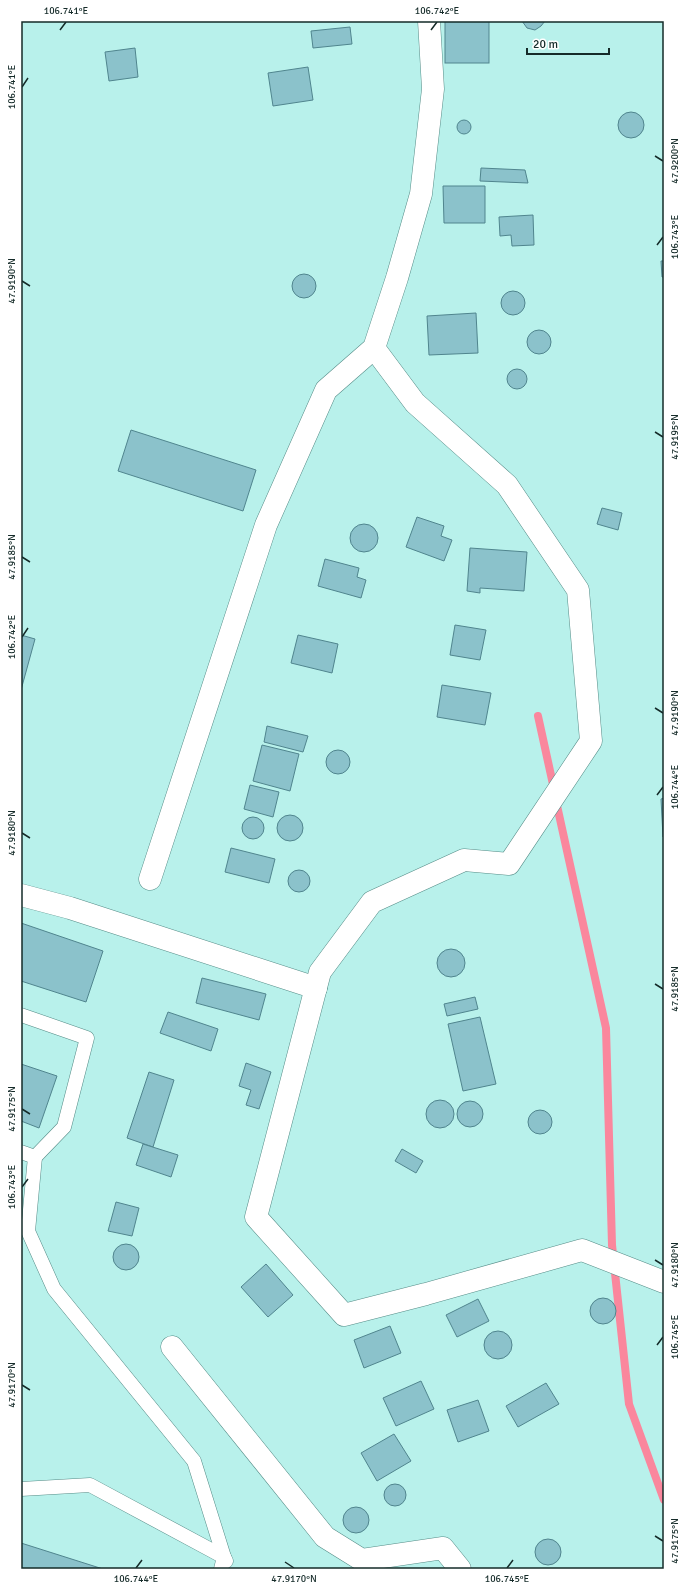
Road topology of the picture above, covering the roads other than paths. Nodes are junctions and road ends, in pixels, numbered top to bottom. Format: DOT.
graph roads {
  1 [pos="429,21"];
  2 [pos="374,348"];
  3 [pos="150,879"];
  4 [pos="21,895"];
  5 [pos="316,988"];
  6 [pos="21,1015"];
  7 [pos="21,1152"];
  8 [pos="35,1158"];
  9 [pos="664,1282"];
  10 [pos="172,1347"];
  11 [pos="21,1489"];
  12 [pos="223,1563"];
  13 [pos="231,1569"];
  14 [pos="460,1569"];
  1 -- 2 [label="street"];
  2 -- 3 [label="street"];
  2 -- 5 [label="street"];
  4 -- 5 [label="street"];
  5 -- 9 [label="street"];
  6 -- 8 [label="lane"];
  7 -- 8 [label="lane"];
  8 -- 12 [label="lane"];
  10 -- 14 [label="street"];
  11 -- 12 [label="lane"];
  12 -- 13 [label="lane"];
}
